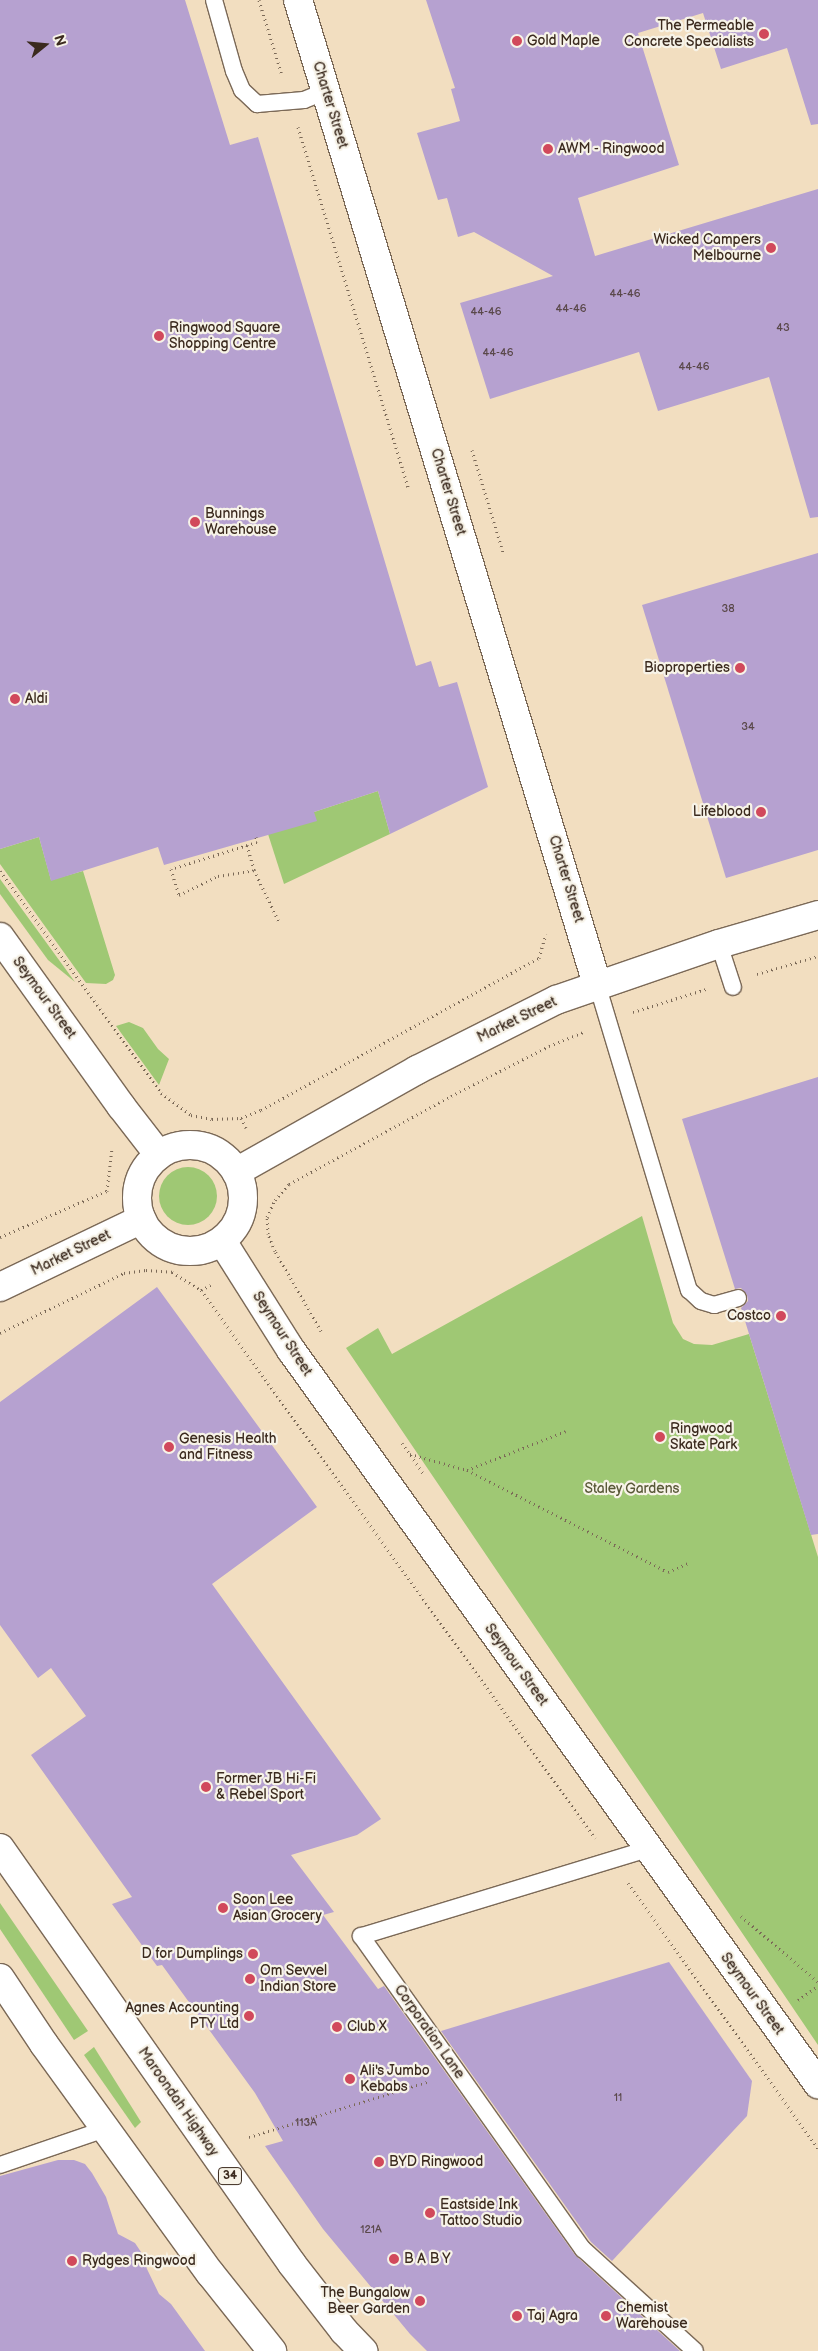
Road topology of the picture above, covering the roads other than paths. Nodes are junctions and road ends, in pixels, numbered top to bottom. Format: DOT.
graph roads {
  1 [pos="214,0"];
  2 [pos="298,0"];
  3 [pos="326,91"];
  4 [pos="818,915"];
  5 [pos="0,937"];
  6 [pos="720,944"];
  7 [pos="597,984"];
  8 [pos="732,985"];
  9 [pos="159,1155"];
  10 [pos="236,1172"];
  11 [pos="142,1219"];
  12 [pos="222,1241"];
  13 [pos="0,1286"];
  14 [pos="738,1298"];
  15 [pos="0,1848"];
  16 [pos="648,1849"];
  17 [pos="0,1978"];
  18 [pos="818,2084"];
  19 [pos="105,2130"];
  20 [pos="0,2164"];
  21 [pos="272,2351"];
  22 [pos="363,2351"];
  23 [pos="695,2351"];
  1 -- 3 [label="lane"];
  2 -- 3 [label="main road, Charter Street"];
  3 -- 7 [label="main road, Charter Street"];
  4 -- 6 [label="main road, Market Street"];
  5 -- 9 [label="main road, Seymour Street"];
  6 -- 7 [label="main road, Market Street"];
  6 -- 8 [label="lane"];
  7 -- 10 [label="main road, Market Street"];
  7 -- 14 [label="lane"];
  9 -- 10 [label="main road"];
  9 -- 11 [label="main road"];
  10 -- 12 [label="main road"];
  11 -- 12 [label="main road"];
  11 -- 13 [label="main road, Market Street"];
  12 -- 16 [label="main road, Seymour Street"];
  15 -- 22 [label="main road, Maroondah Highway / 34"];
  16 -- 18 [label="main road, Seymour Street"];
  16 -- 23 [label="lane, Corporation Lane"];
  17 -- 19 [label="main road"];
  19 -- 20 [label="lane"];
  19 -- 21 [label="main road"];
}
